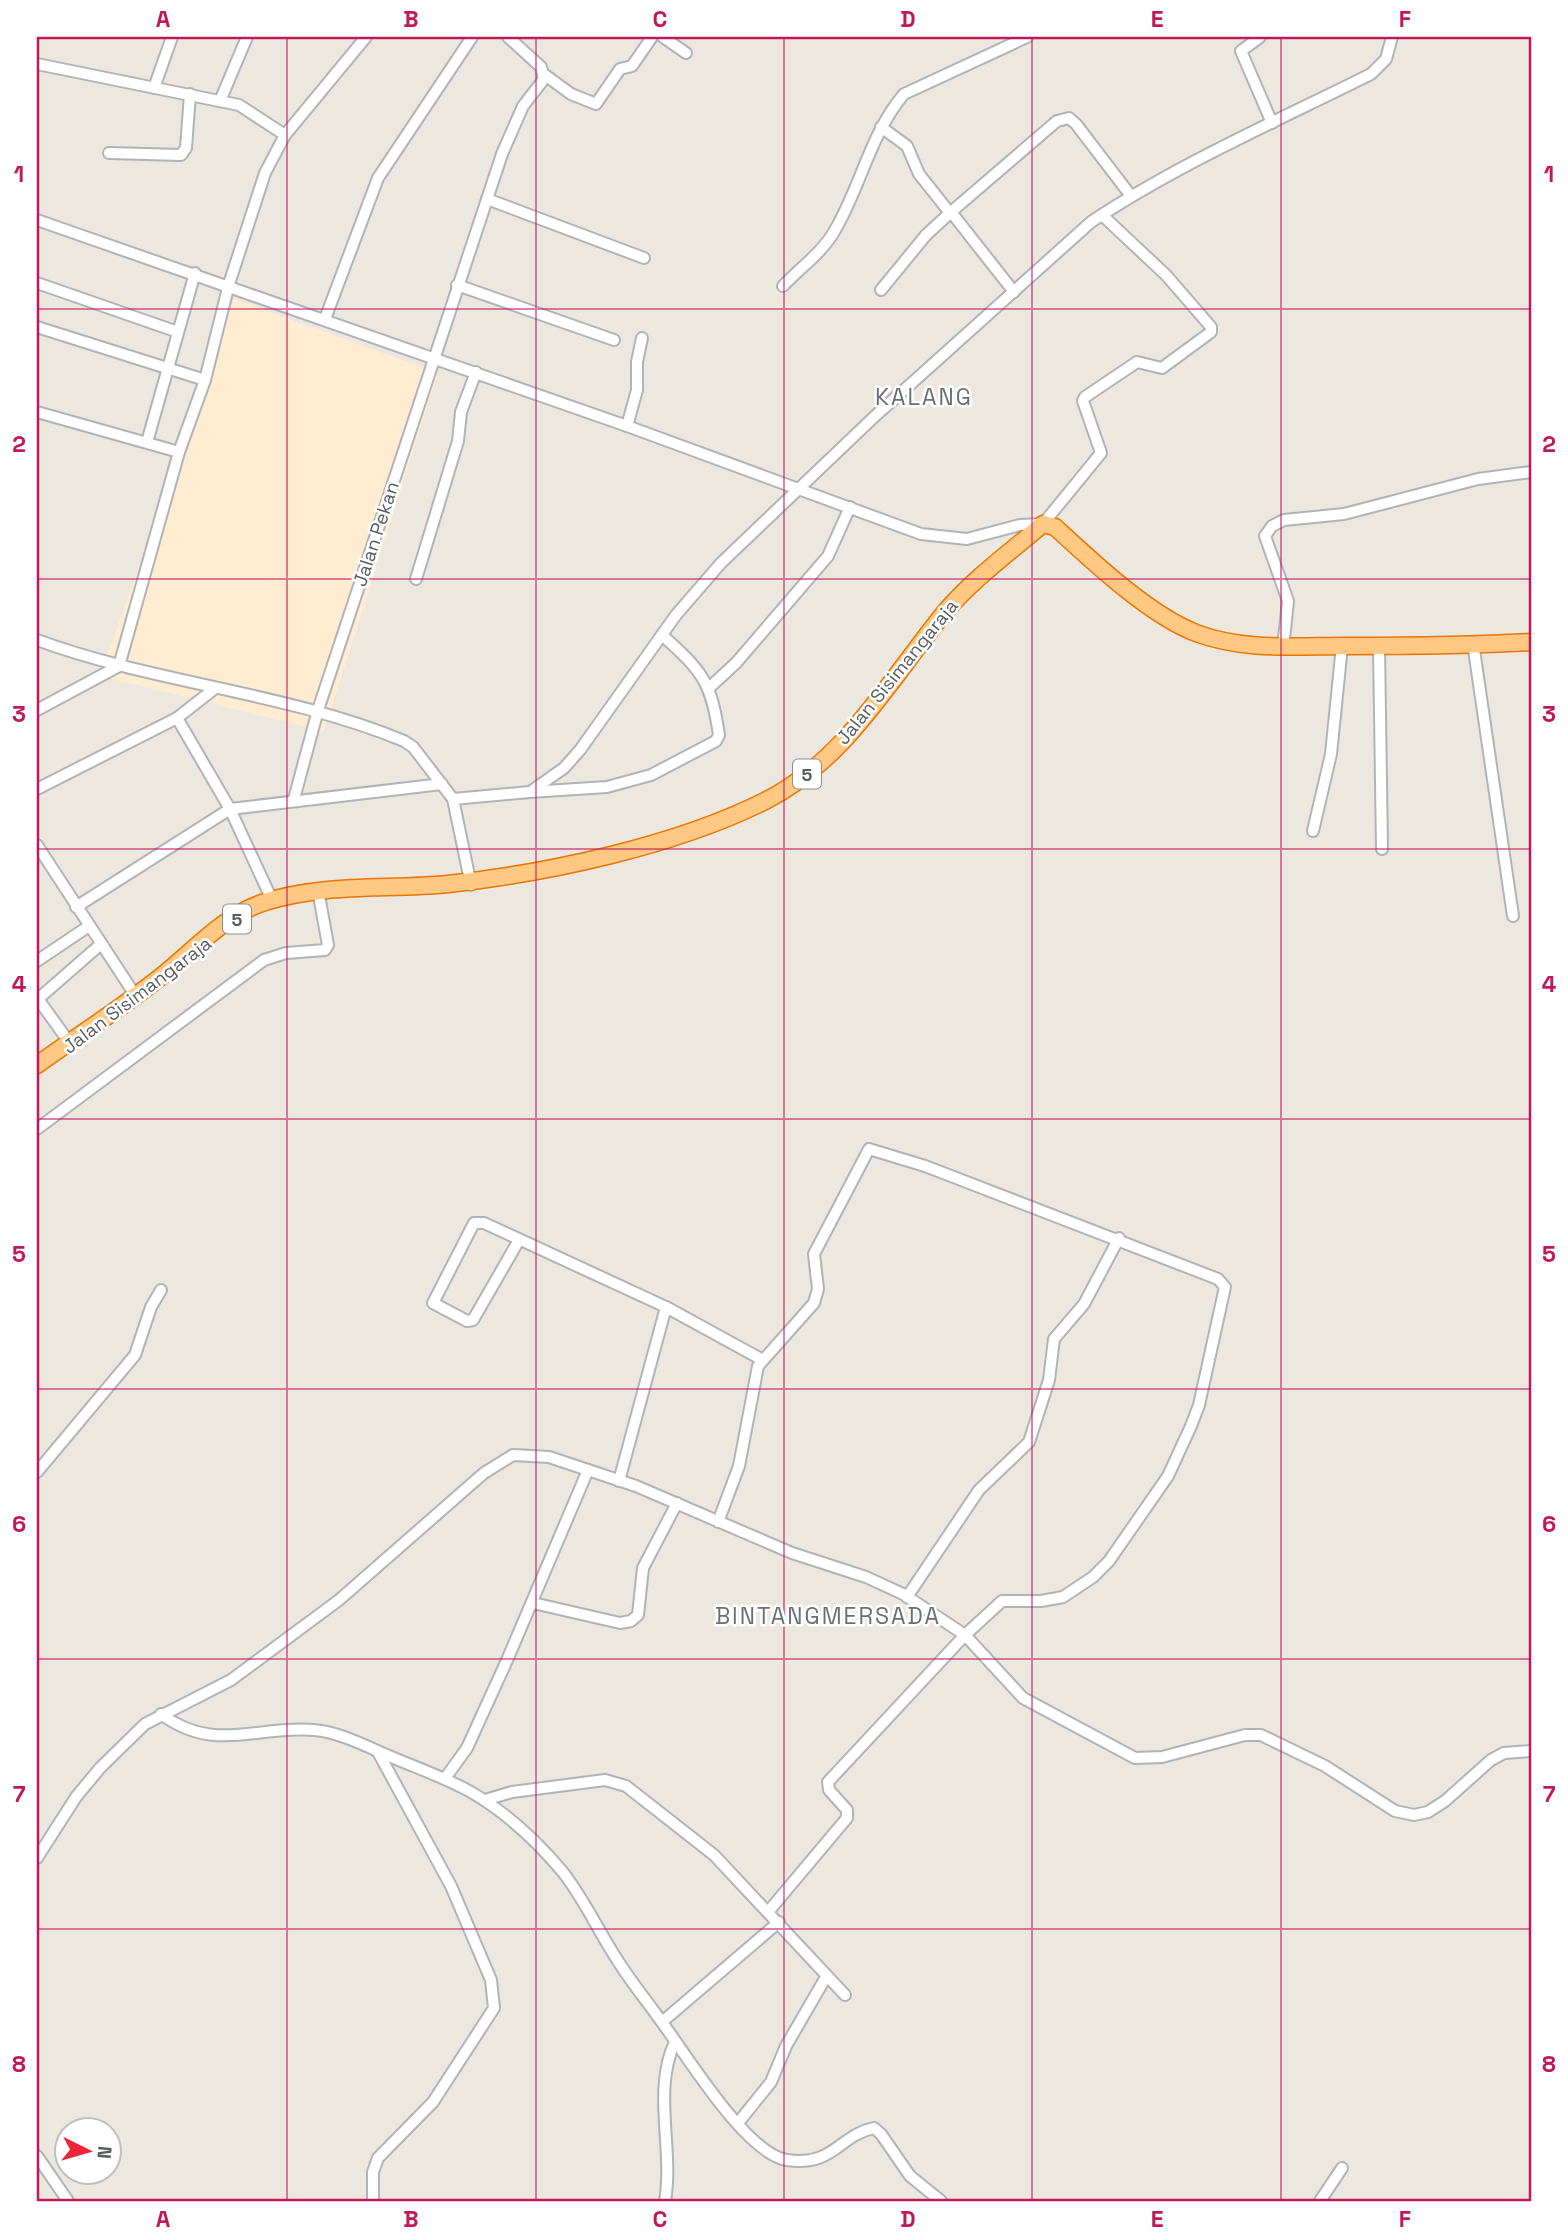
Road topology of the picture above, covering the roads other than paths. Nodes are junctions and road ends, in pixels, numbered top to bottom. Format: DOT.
graph roads {
  1 [pos="172,37"];
  2 [pos="247,37"];
  3 [pos="366,37"];
  4 [pos="472,37"];
  5 [pos="508,37"];
  6 [pos="652,37"];
  7 [pos="663,37"];
  8 [pos="1027,37"];
  9 [pos="1260,37"];
  10 [pos="1392,37"];
  11 [pos="686,53"];
  12 [pos="37,64"];
  13 [pos="545,75"];
  14 [pos="154,88"];
  15 [pos="190,94"];
  16 [pos="220,101"];
  17 [pos="1272,123"];
  18 [pos="881,127"];
  19 [pos="285,135"];
  20 [pos="109,153"];
  21 [pos="1131,196"];
  22 [pos="487,199"];
  23 [pos="950,213"];
  24 [pos="1102,215"];
  25 [pos="37,220"];
  26 [pos="644,258"];
  27 [pos="195,273"];
  28 [pos="37,283"];
  29 [pos="229,285"];
  30 [pos="457,285"];
  31 [pos="783,286"];
  32 [pos="881,290"];
  33 [pos="1014,292"];
  34 [pos="324,318"];
  35 [pos="37,327"];
  36 [pos="178,332"];
  37 [pos="642,338"];
  38 [pos="614,340"];
  39 [pos="434,357"];
  40 [pos="166,367"];
  41 [pos="476,372"];
  42 [pos="205,380"];
  43 [pos="37,412"];
  44 [pos="627,426"];
  45 [pos="147,442"];
  46 [pos="179,452"];
  47 [pos="1531,472"];
  48 [pos="802,488"];
  49 [pos="850,507"];
  50 [pos="1043,524"];
  51 [pos="416,579"];
  52 [pos="662,635"];
  53 [pos="37,640"];
  54 [pos="1531,642"];
  55 [pos="1473,643"];
  56 [pos="1342,646"];
  57 [pos="1379,646"];
  58 [pos="1283,648"];
  59 [pos="119,666"];
  60 [pos="710,687"];
  61 [pos="214,689"];
  62 [pos="37,710"];
  63 [pos="318,710"];
  64 [pos="177,718"];
  65 [pos="442,785"];
  66 [pos="37,789"];
  67 [pos="530,792"];
  68 [pos="294,799"];
  69 [pos="453,799"];
  70 [pos="230,809"];
  71 [pos="1313,831"];
  72 [pos="37,845"];
  73 [pos="1382,849"];
  74 [pos="42,865"];
  75 [pos="474,881"];
  76 [pos="319,892"];
  77 [pos="272,900"];
  78 [pos="76,906"];
  79 [pos="1513,916"];
  80 [pos="89,926"];
  81 [pos="101,944"];
  82 [pos="37,961"];
  83 [pos="136,997"];
  84 [pos="69,1042"];
  85 [pos="37,1067"];
  86 [pos="38,1126"];
  87 [pos="1119,1238"];
  88 [pos="519,1240"];
  89 [pos="161,1290"];
  90 [pos="666,1307"];
  91 [pos="761,1359"];
  92 [pos="588,1470"];
  93 [pos="37,1472"];
  94 [pos="619,1481"];
  95 [pos="677,1503"];
  96 [pos="718,1522"];
  97 [pos="907,1597"];
  98 [pos="533,1603"];
  99 [pos="965,1635"];
  100 [pos="161,1714"];
  101 [pos="1531,1751"];
  102 [pos="378,1752"];
  103 [pos="446,1777"];
  104 [pos="485,1800"];
  105 [pos="37,1858"];
  106 [pos="768,1912"];
  107 [pos="779,1922"];
  108 [pos="827,1978"];
  109 [pos="845,1995"];
  110 [pos="662,2022"];
  111 [pos="675,2042"];
  112 [pos="738,2123"];
  113 [pos="37,2156"];
  114 [pos="1342,2168"];
  115 [pos="68,2201"];
  116 [pos="373,2201"];
  117 [pos="665,2201"];
  118 [pos="941,2201"];
  119 [pos="1320,2201"];
  1 -- 14 [label="street"];
  2 -- 16 [label="street"];
  3 -- 19 [label="street"];
  4 -- 34 [label="street"];
  5 -- 13 [label="street"];
  6 -- 13 [label="street"];
  7 -- 11 [label="street"];
  8 -- 18 [label="street"];
  9 -- 17 [label="street"];
  10 -- 17 [label="street"];
  12 -- 14 [label="street"];
  13 -- 22 [label="street, Jalan Pekan"];
  14 -- 15 [label="street"];
  15 -- 16 [label="street"];
  15 -- 20 [label="street"];
  16 -- 19 [label="street"];
  17 -- 21 [label="street"];
  18 -- 23 [label="street"];
  18 -- 31 [label="street"];
  19 -- 29 [label="street"];
  21 -- 23 [label="street"];
  21 -- 24 [label="street"];
  22 -- 26 [label="street"];
  22 -- 30 [label="street, Jalan Pekan"];
  23 -- 32 [label="street"];
  23 -- 33 [label="street"];
  24 -- 33 [label="street"];
  24 -- 50 [label="street"];
  25 -- 27 [label="street"];
  27 -- 29 [label="street"];
  27 -- 36 [label="street"];
  28 -- 36 [label="street"];
  29 -- 34 [label="street"];
  29 -- 42 [label="street"];
  30 -- 38 [label="street"];
  30 -- 39 [label="street, Jalan Pekan"];
  33 -- 48 [label="street"];
  34 -- 39 [label="street"];
  35 -- 40 [label="street"];
  36 -- 40 [label="street"];
  37 -- 44 [label="street"];
  39 -- 41 [label="street"];
  39 -- 63 [label="street, Jalan Pekan"];
  40 -- 42 [label="street"];
  40 -- 45 [label="street"];
  41 -- 44 [label="street"];
  41 -- 51 [label="street"];
  42 -- 46 [label="street"];
  43 -- 45 [label="street"];
  44 -- 48 [label="street"];
  45 -- 46 [label="street"];
  46 -- 59 [label="street"];
  47 -- 58 [label="street"];
  48 -- 49 [label="street"];
  48 -- 52 [label="street"];
  49 -- 50 [label="street"];
  49 -- 60 [label="street"];
  50 -- 58 [label="highway"];
  50 -- 75 [label="highway, Jalan Sisimangaraja / 5"];
  52 -- 60 [label="street"];
  52 -- 67 [label="street"];
  53 -- 59 [label="street"];
  54 -- 55 [label="highway"];
  55 -- 57 [label="highway"];
  55 -- 79 [label="street"];
  56 -- 57 [label="highway"];
  56 -- 58 [label="highway"];
  56 -- 71 [label="street"];
  57 -- 73 [label="street"];
  59 -- 61 [label="street"];
  59 -- 62 [label="street"];
  60 -- 67 [label="street"];
  61 -- 63 [label="street"];
  61 -- 64 [label="street"];
  63 -- 65 [label="street"];
  63 -- 68 [label="street, Jalan Pekan"];
  64 -- 66 [label="street"];
  64 -- 70 [label="street"];
  65 -- 68 [label="street"];
  65 -- 69 [label="street"];
  67 -- 69 [label="street"];
  68 -- 70 [label="street"];
  69 -- 75 [label="street"];
  70 -- 77 [label="street"];
  70 -- 78 [label="street"];
  72 -- 74 [label="street"];
  74 -- 78 [label="street"];
  75 -- 76 [label="highway, Jalan Sisimangaraja / 5"];
  76 -- 77 [label="highway, Jalan Sisimangaraja / 5"];
  76 -- 83 [label="highway, Jalan Sisimangaraja / 5"];
  76 -- 86 [label="street"];
  77 -- 83 [label="highway, Jalan Sisimangaraja / 5"];
  78 -- 80 [label="street"];
  80 -- 81 [label="street"];
  80 -- 82 [label="street"];
  81 -- 83 [label="street"];
  81 -- 84 [label="street"];
  83 -- 84 [label="highway, Jalan Sisimangaraja / 5"];
  83 -- 85 [label="highway, Jalan Sisimangaraja / 5"];
  84 -- 85 [label="highway, Jalan Sisimangaraja / 5"];
  87 -- 91 [label="street"];
  87 -- 97 [label="street"];
  87 -- 99 [label="street"];
  88 -- 88 [label="street"];
  88 -- 90 [label="street"];
  89 -- 93 [label="street"];
  90 -- 91 [label="street"];
  90 -- 94 [label="street"];
  91 -- 96 [label="street"];
  92 -- 94 [label="street"];
  92 -- 98 [label="street"];
  92 -- 100 [label="street"];
  94 -- 95 [label="street"];
  95 -- 96 [label="street"];
  95 -- 98 [label="street"];
  96 -- 97 [label="street"];
  97 -- 99 [label="street"];
  98 -- 103 [label="street"];
  99 -- 101 [label="street"];
  99 -- 106 [label="street"];
  100 -- 102 [label="street"];
  100 -- 105 [label="street"];
  102 -- 103 [label="street"];
  102 -- 116 [label="street"];
  103 -- 104 [label="street"];
  104 -- 106 [label="street"];
  104 -- 110 [label="street"];
  106 -- 107 [label="street"];
  107 -- 108 [label="street"];
  107 -- 110 [label="street"];
  108 -- 109 [label="street"];
  108 -- 112 [label="street"];
  110 -- 111 [label="street"];
  111 -- 112 [label="street"];
  111 -- 117 [label="street"];
  112 -- 118 [label="street"];
  113 -- 115 [label="street"];
  114 -- 119 [label="street"];
}
